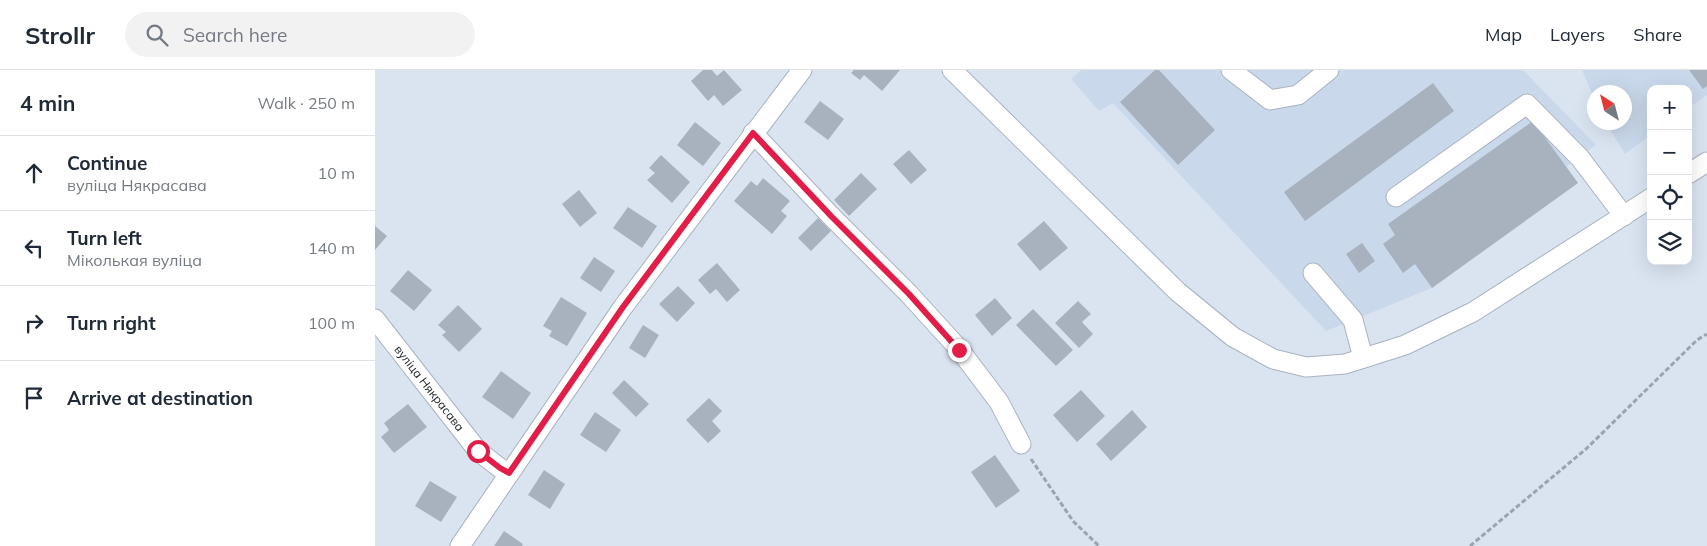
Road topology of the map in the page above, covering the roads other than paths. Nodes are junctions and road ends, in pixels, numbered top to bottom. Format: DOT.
graph roads {
  1 [pos="802,70"];
  2 [pos="952,70"];
  3 [pos="1231,70"];
  4 [pos="1329,70"];
  5 [pos="753,133"];
  6 [pos="1707,162"];
  7 [pos="1692,171"];
  8 [pos="1396,197"];
  9 [pos="1647,201"];
  10 [pos="1624,216"];
  11 [pos="1313,272"];
  12 [pos="375,320"];
  13 [pos="1363,358"];
  14 [pos="1021,444"];
  15 [pos="509,473"];
  16 [pos="460,546"];
  1 -- 5 [label="street"];
  2 -- 13 [label="street"];
  3 -- 4 [label="street"];
  5 -- 14 [label="street"];
  5 -- 15 [label="street"];
  6 -- 7 [label="street"];
  8 -- 10 [label="street"];
  9 -- 10 [label="street"];
  10 -- 13 [label="street"];
  11 -- 13 [label="street"];
  12 -- 15 [label="street, вуліца Някрасава"];
  15 -- 16 [label="street"];
}
